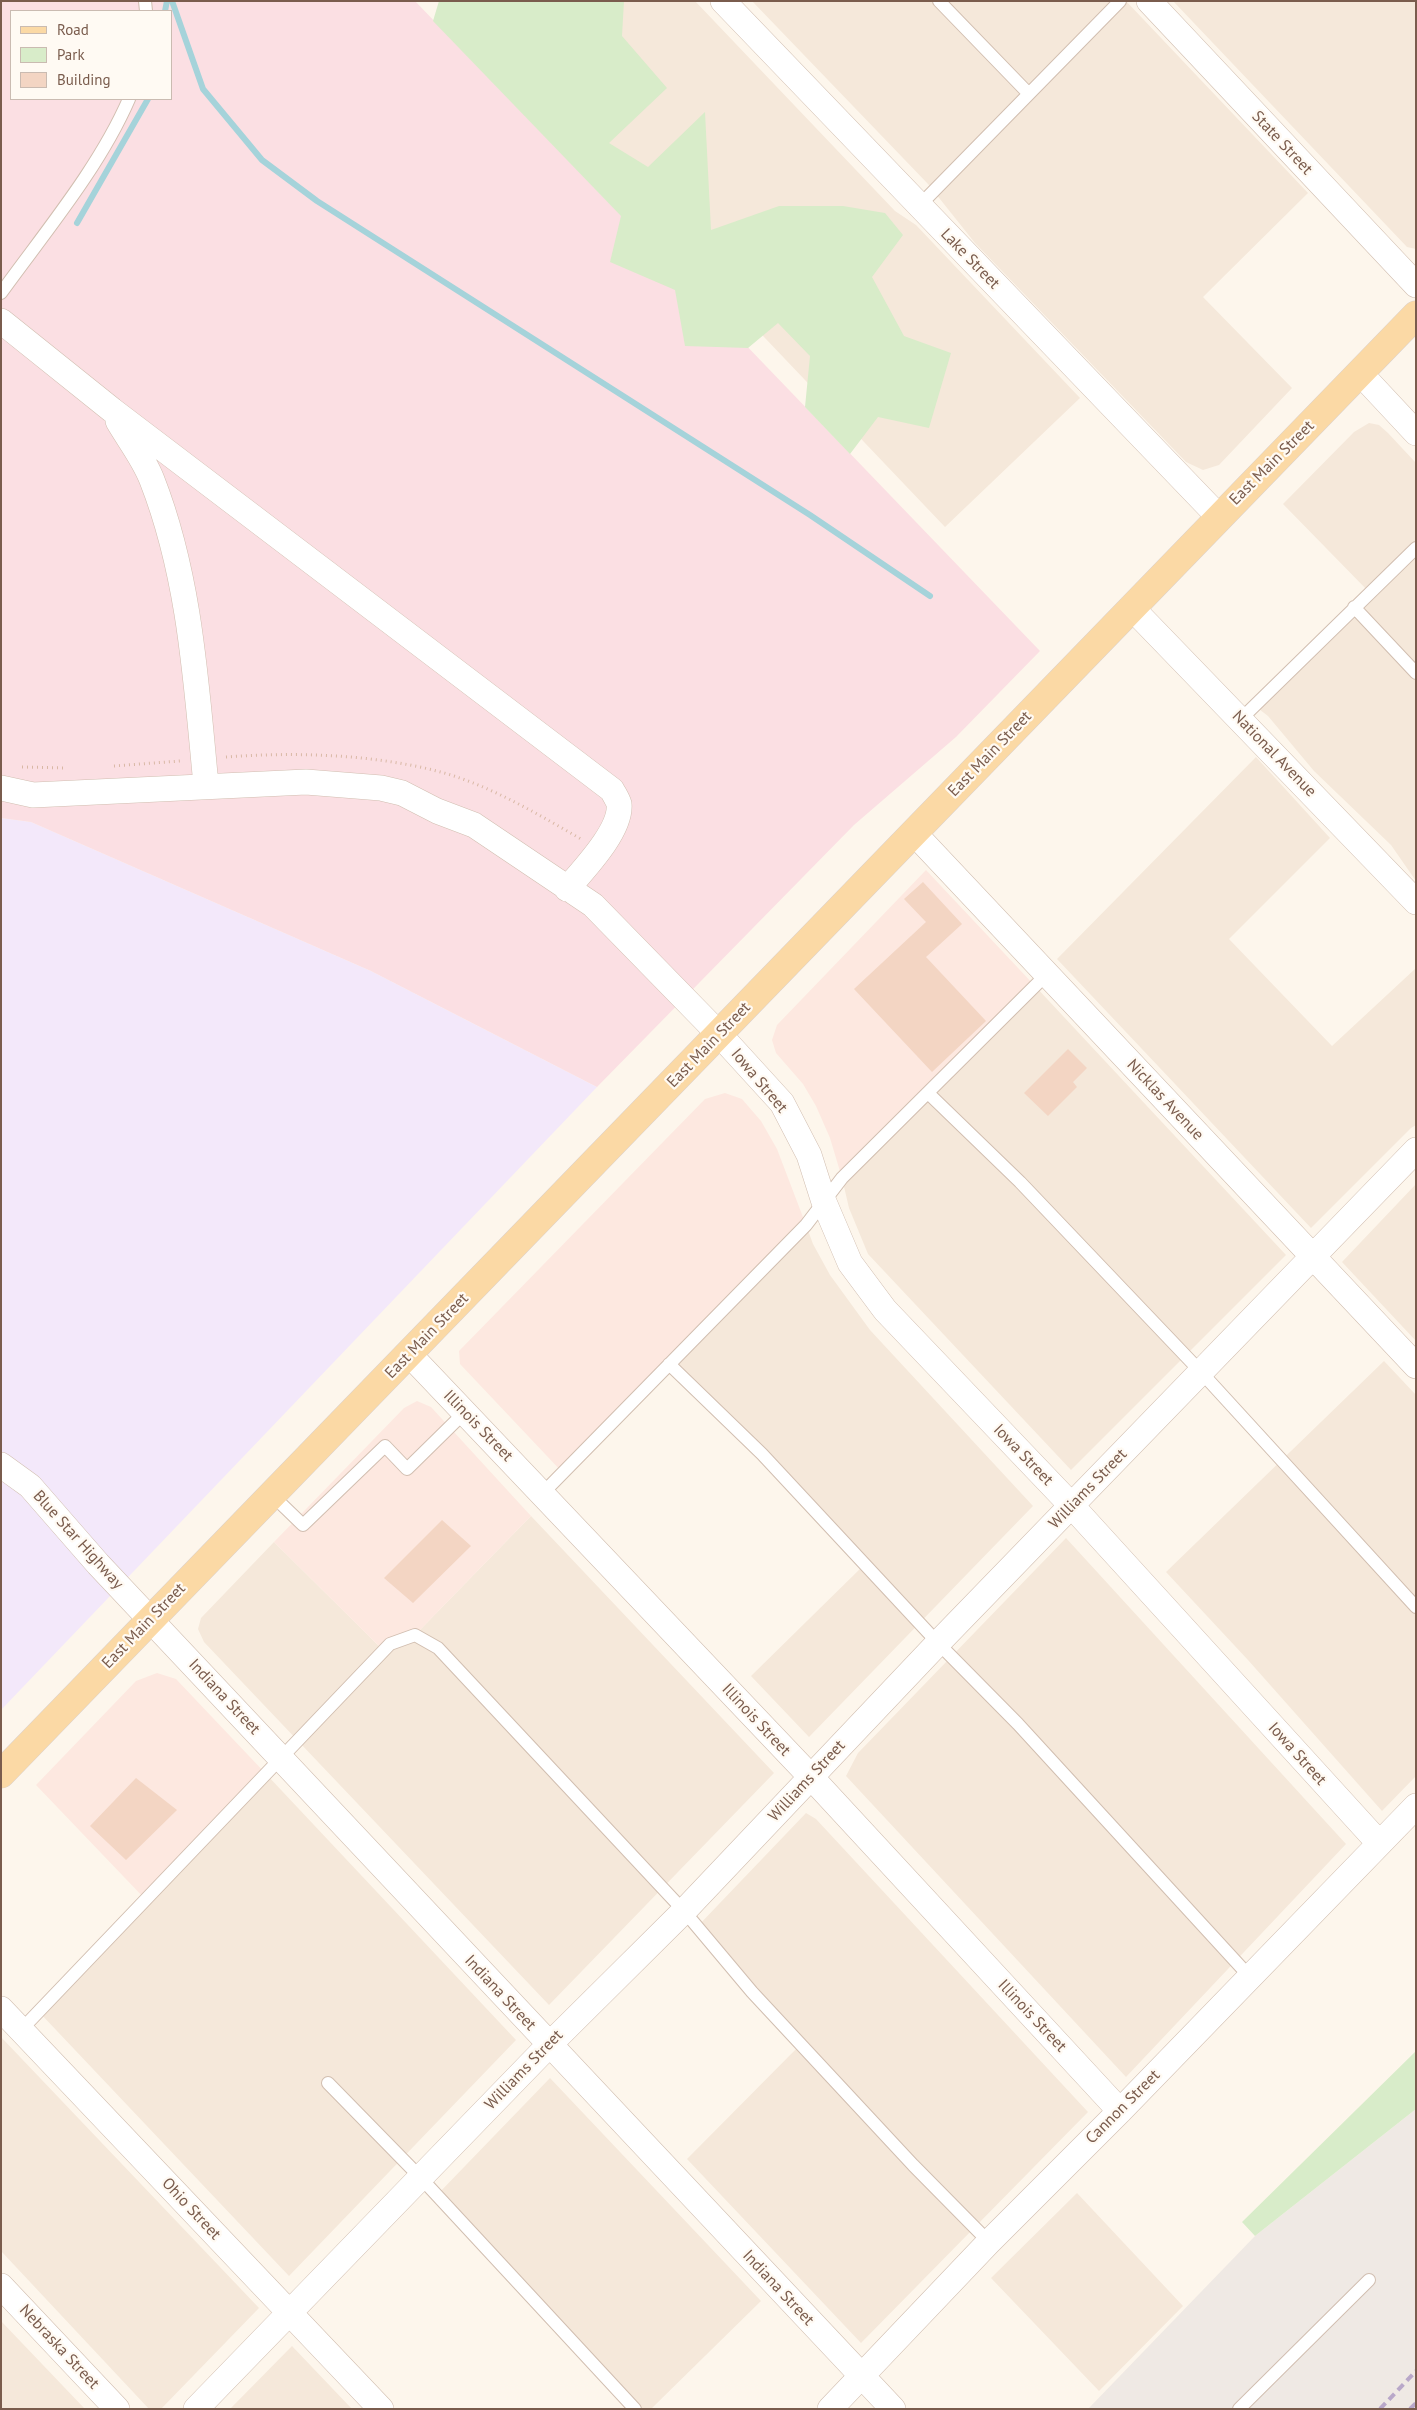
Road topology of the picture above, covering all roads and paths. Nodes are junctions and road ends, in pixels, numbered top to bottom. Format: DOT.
graph roads {
  1 [pos="723,1"];
  2 [pos="940,1"];
  3 [pos="1120,1"];
  4 [pos="1149,1"];
  5 [pos="1029,94"];
  6 [pos="129,100"];
  7 [pos="919,206"];
  8 [pos="1416,285"];
  9 [pos="1,293"];
  10 [pos="1416,315"];
  11 [pos="1,321"];
  12 [pos="1360,373"];
  13 [pos="112,410"];
  14 [pos="1416,433"];
  15 [pos="1219,516"];
  16 [pos="1416,548"];
  17 [pos="1131,607"];
  18 [pos="1354,607"];
  19 [pos="1416,673"];
  20 [pos="1241,719"];
  21 [pos="206,785"];
  22 [pos="1,788"];
  23 [pos="914,833"];
  24 [pos="567,889"];
  25 [pos="1416,902"];
  26 [pos="1047,974"];
  27 [pos="719,1034"];
  28 [pos="928,1093"];
  29 [pos="1416,1150"];
  30 [pos="824,1202"];
  31 [pos="1312,1256"];
  32 [pos="409,1354"];
  33 [pos="670,1364"];
  34 [pos="1416,1366"];
  35 [pos="1200,1372"];
  36 [pos="465,1412"];
  37 [pos="1,1465"];
  38 [pos="542,1494"];
  39 [pos="272,1495"];
  40 [pos="1072,1506"];
  41 [pos="1416,1607"];
  42 [pos="151,1620"];
  43 [pos="938,1643"];
  44 [pos="282,1759"];
  45 [pos="1,1774"];
  46 [pos="810,1777"];
  47 [pos="1416,1806"];
  48 [pos="1379,1844"];
  49 [pos="684,1911"];
  50 [pos="1250,1977"];
  51 [pos="1,2009"];
  52 [pos="21,2030"];
  53 [pos="549,2045"];
  54 [pos="328,2083"];
  55 [pos="1120,2110"];
  56 [pos="420,2177"];
  57 [pos="989,2242"];
  58 [pos="1369,2280"];
  59 [pos="1,2286"];
  60 [pos="289,2312"];
  61 [pos="862,2376"];
  62 [pos="117,2409"];
  63 [pos="196,2409"];
  64 [pos="381,2409"];
  65 [pos="635,2409"];
  66 [pos="830,2409"];
  67 [pos="893,2409"];
  68 [pos="1238,2409"];
  1 -- 7 [label="street, Lake Street"];
  2 -- 5 [label="lane"];
  3 -- 5 [label="lane"];
  4 -- 8 [label="street, State Street"];
  5 -- 7 [label="lane"];
  6 -- 9 [label="lane"];
  7 -- 15 [label="street, Lake Street"];
  10 -- 12 [label="main road, East Main Street"];
  11 -- 13 [label="street"];
  12 -- 14 [label="street"];
  12 -- 15 [label="main road, East Main Street"];
  13 -- 21 [label="street"];
  13 -- 24 [label="street"];
  15 -- 17 [label="main road, East Main Street"];
  16 -- 18 [label="lane"];
  17 -- 20 [label="street, National Avenue"];
  17 -- 23 [label="main road, East Main Street"];
  18 -- 19 [label="lane"];
  18 -- 20 [label="lane"];
  20 -- 25 [label="street, National Avenue"];
  21 -- 22 [label="street, Iowa Street"];
  21 -- 24 [label="street, Iowa Street"];
  23 -- 26 [label="street, Nicklas Avenue"];
  23 -- 27 [label="main road, East Main Street"];
  24 -- 27 [label="street, Iowa Street"];
  26 -- 28 [label="lane"];
  26 -- 31 [label="street, Nicklas Avenue"];
  27 -- 30 [label="street, Iowa Street"];
  27 -- 32 [label="main road, East Main Street"];
  28 -- 30 [label="lane"];
  28 -- 35 [label="lane"];
  29 -- 31 [label="street, Williams Street"];
  30 -- 33 [label="lane"];
  30 -- 40 [label="street, Iowa Street"];
  31 -- 34 [label="street, Nicklas Avenue"];
  31 -- 35 [label="street, Williams Street"];
  32 -- 36 [label="street, Illinois Street"];
  32 -- 39 [label="main road, East Main Street"];
  33 -- 38 [label="lane"];
  33 -- 43 [label="lane"];
  35 -- 40 [label="street, Williams Street"];
  35 -- 41 [label="lane"];
  36 -- 38 [label="street, Illinois Street"];
  36 -- 39 [label="lane"];
  37 -- 42 [label="street, Blue Star Highway"];
  38 -- 46 [label="street, Illinois Street"];
  39 -- 42 [label="main road, East Main Street"];
  40 -- 43 [label="street, Williams Street"];
  40 -- 48 [label="street, Iowa Street"];
  42 -- 44 [label="street, Indiana Street"];
  42 -- 45 [label="main road, East Main Street"];
  43 -- 46 [label="street, Williams Street"];
  43 -- 50 [label="lane"];
  44 -- 49 [label="lane"];
  44 -- 52 [label="lane"];
  44 -- 53 [label="street, Indiana Street"];
  46 -- 49 [label="street, Williams Street"];
  46 -- 55 [label="street, Illinois Street"];
  47 -- 48 [label="street, Cannon Street"];
  48 -- 50 [label="street, Cannon Street"];
  49 -- 53 [label="street, Williams Street"];
  49 -- 57 [label="lane"];
  50 -- 55 [label="street, Cannon Street"];
  51 -- 52 [label="street, Ohio Street"];
  52 -- 60 [label="street, Ohio Street"];
  53 -- 56 [label="street, Williams Street"];
  53 -- 61 [label="street, Indiana Street"];
  54 -- 56 [label="lane"];
  55 -- 57 [label="street, Cannon Street"];
  56 -- 60 [label="street, Williams Street"];
  56 -- 65 [label="lane"];
  57 -- 61 [label="street, Cannon Street"];
  58 -- 68 [label="lane"];
  59 -- 62 [label="street, Nebraska Street"];
  60 -- 63 [label="street, Williams Street"];
  60 -- 64 [label="street, Ohio Street"];
  61 -- 66 [label="street, Cannon Street"];
  61 -- 67 [label="street, Indiana Street"];
}
